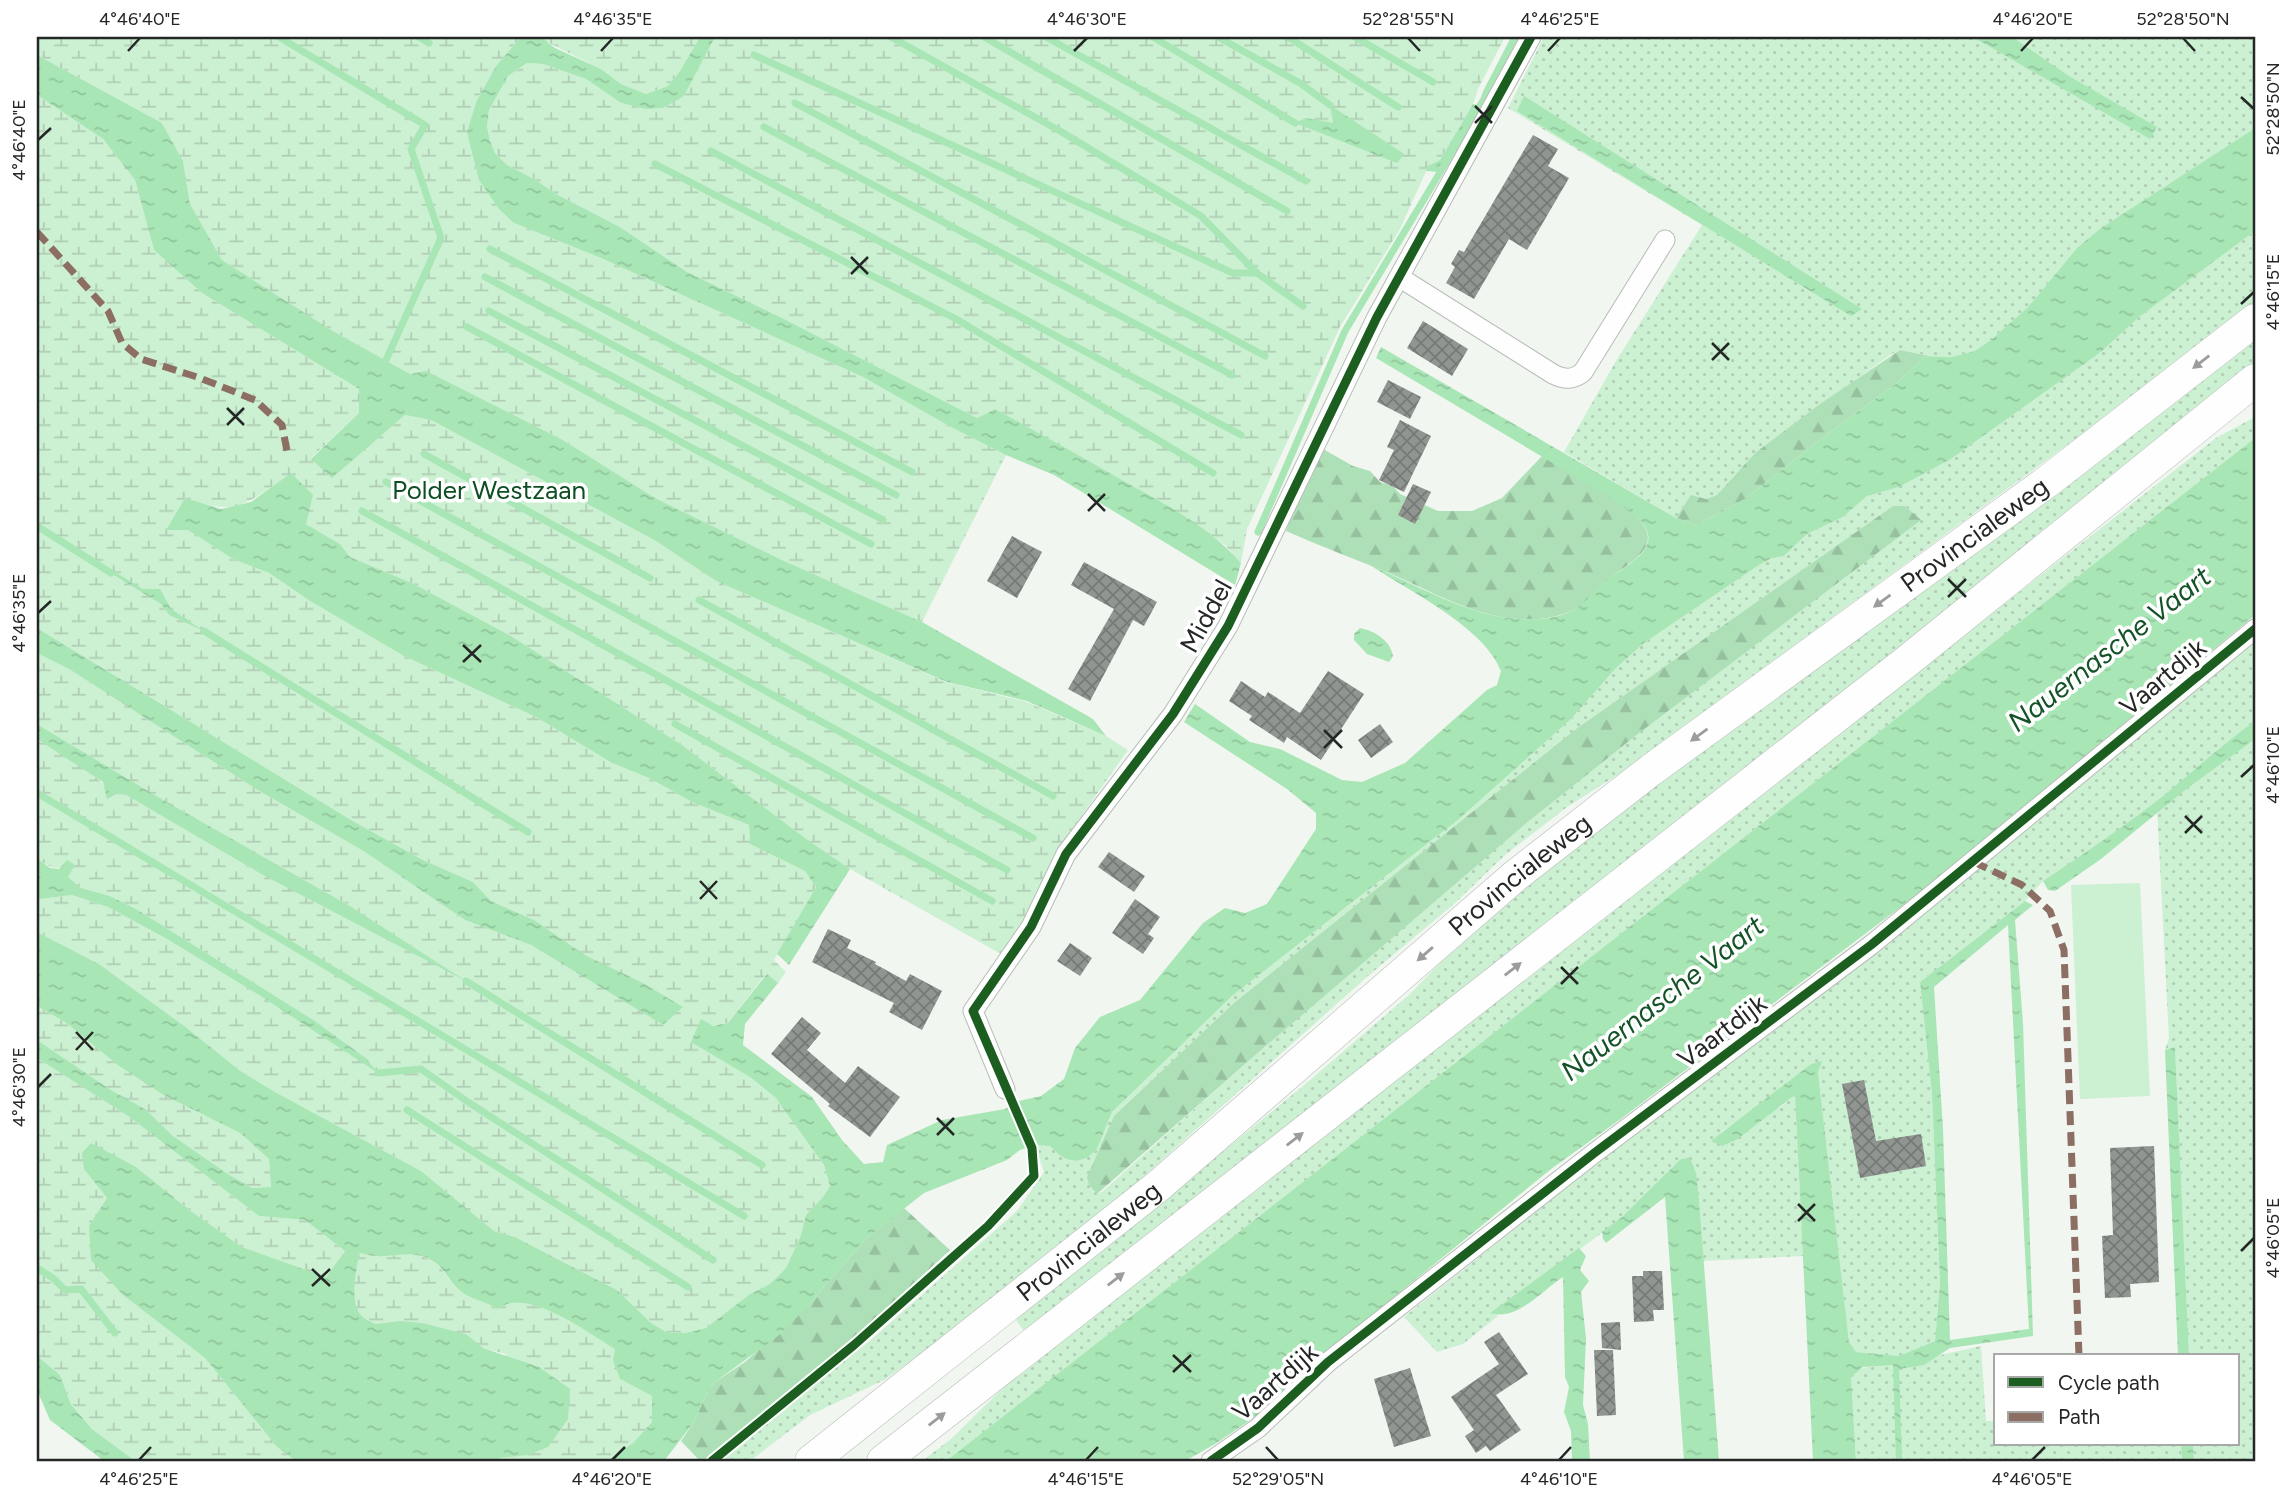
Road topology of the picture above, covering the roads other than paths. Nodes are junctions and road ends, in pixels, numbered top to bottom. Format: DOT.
graph roads {
  1 [pos="1531,37"];
  2 [pos="1665,240"];
  3 [pos="1399,277"];
  4 [pos="2255,320"];
  5 [pos="2255,380"];
  6 [pos="2255,629"];
  7 [pos="1005,1089"];
  8 [pos="811,1461"];
  9 [pos="883,1461"];
  10 [pos="1211,1461"];
  1 -- 3 [label="street, Middel"];
  2 -- 3 [label="street"];
  3 -- 7 [label="street, Middel"];
  4 -- 8 [label="highway, Provincialeweg, one-way"];
  9 -- 5 [label="highway, Provincialeweg, one-way"];
  6 -- 10 [label="street, Vaartdijk"];
}
